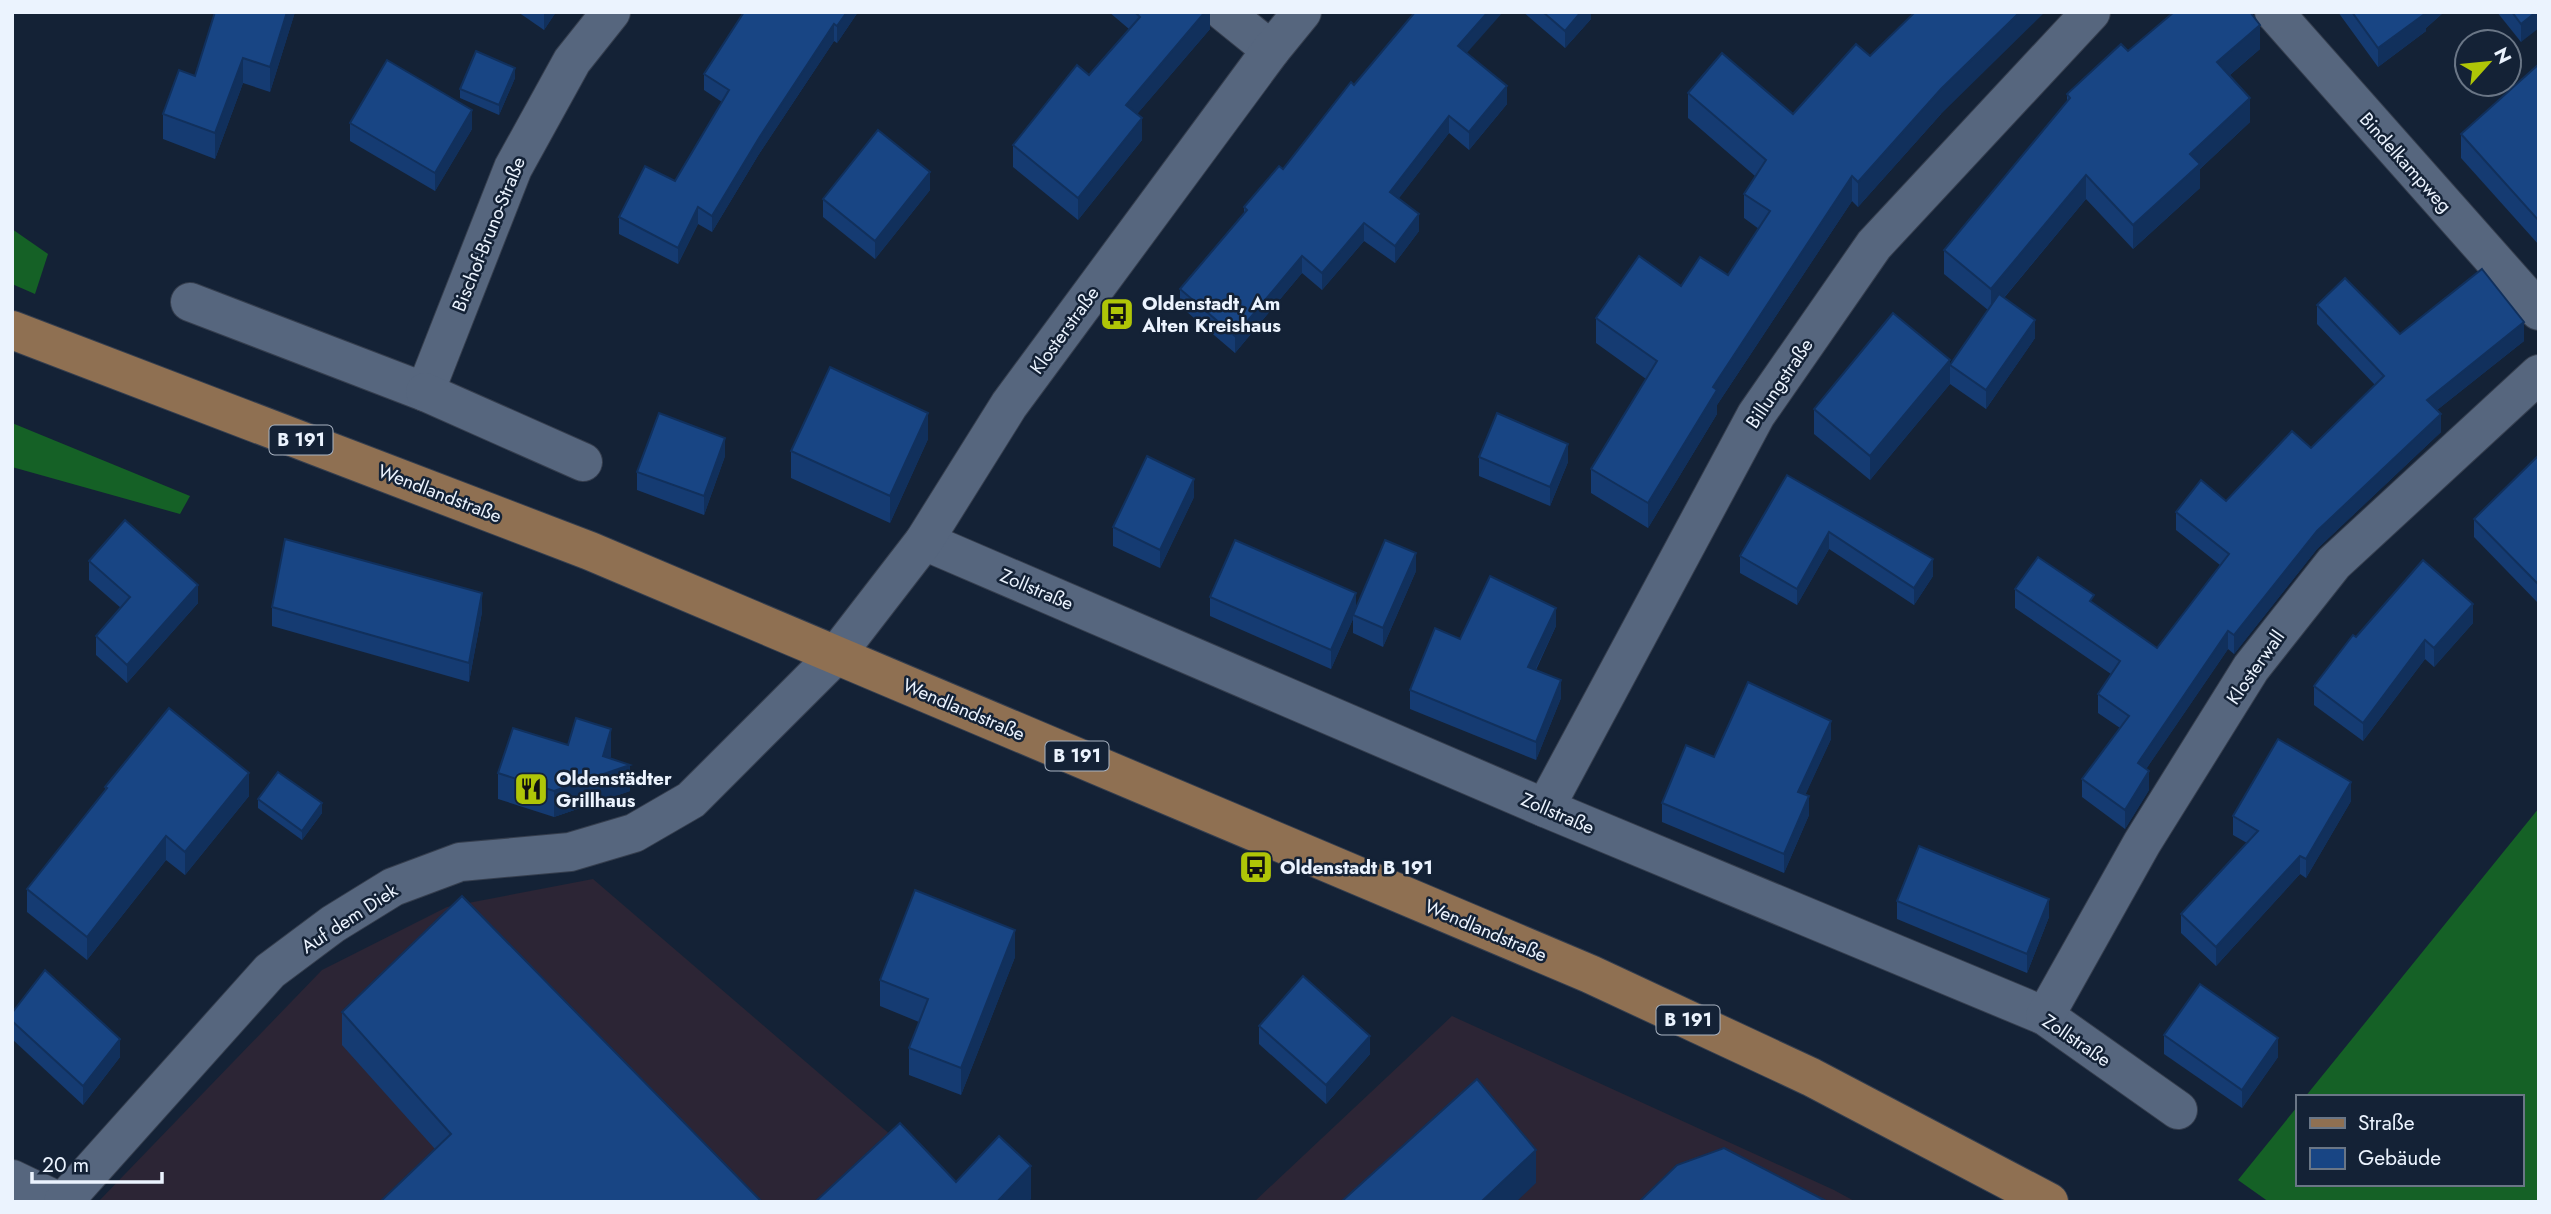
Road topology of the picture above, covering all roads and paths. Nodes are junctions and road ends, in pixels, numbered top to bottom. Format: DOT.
graph roads {
  1 [pos="611,12"];
  2 [pos="1224,12"];
  3 [pos="1302,12"];
  4 [pos="2091,12"];
  5 [pos="2274,12"];
  6 [pos="1271,50"];
  7 [pos="190,302"];
  8 [pos="2539,311"];
  9 [pos="12,330"];
  10 [pos="2539,374"];
  11 [pos="425,392"];
  12 [pos="583,462"];
  13 [pos="924,541"];
  14 [pos="836,655"];
  15 [pos="1545,808"];
  16 [pos="2045,1017"];
  17 [pos="2178,1110"];
  18 [pos="12,1179"];
  19 [pos="61,1202"];
  20 [pos="2049,1202"];
  1 -- 11 [label="street, Bischof-Bruno-Straße"];
  2 -- 6 [label="street"];
  3 -- 6 [label="street, Klosterstraße"];
  4 -- 15 [label="street, Billungstraße"];
  5 -- 8 [label="street, Bindelkampweg"];
  6 -- 13 [label="street, Klosterstraße"];
  7 -- 11 [label="street"];
  9 -- 14 [label="main road, Wendlandstraße / B 191"];
  10 -- 16 [label="street, Klosterwall"];
  11 -- 12 [label="street"];
  13 -- 14 [label="street, Klosterstraße"];
  13 -- 15 [label="street, Zollstraße"];
  14 -- 19 [label="street, Auf dem Diek"];
  14 -- 20 [label="main road, Wendlandstraße / B 191"];
  15 -- 16 [label="street, Zollstraße"];
  16 -- 17 [label="street, Zollstraße"];
  18 -- 19 [label="street"];
}
